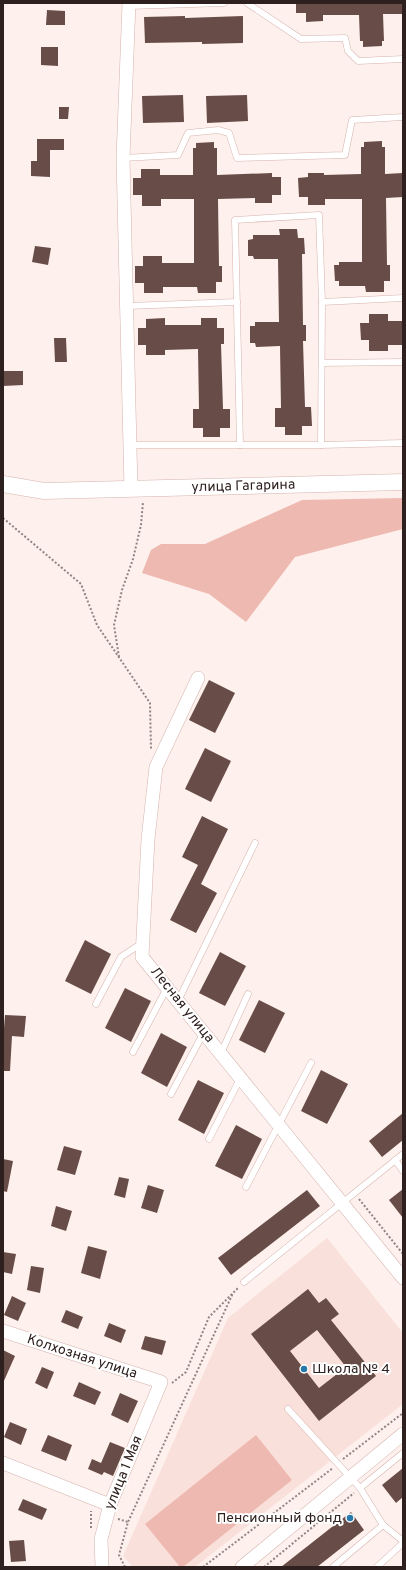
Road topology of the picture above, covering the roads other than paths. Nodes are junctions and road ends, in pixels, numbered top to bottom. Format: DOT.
graph roads {
  1 [pos="224,3"];
  2 [pos="247,3"];
  3 [pos="129,5"];
  4 [pos="403,59"];
  5 [pos="403,117"];
  6 [pos="123,158"];
  7 [pos="403,298"];
  8 [pos="237,302"];
  9 [pos="322,302"];
  10 [pos="127,306"];
  11 [pos="403,362"];
  12 [pos="322,363"];
  13 [pos="403,443"];
  14 [pos="321,444"];
  15 [pos="130,445"];
  16 [pos="240,445"];
  17 [pos="403,482"];
  18 [pos="3,484"];
  19 [pos="137,489"];
  20 [pos="198,678"];
  21 [pos="255,843"];
  22 [pos="144,942"];
  23 [pos="168,988"];
  24 [pos="248,994"];
  25 [pos="178,1001"];
  26 [pos="96,1004"];
  27 [pos="204,1032"];
  28 [pos="132,1052"];
  29 [pos="221,1053"];
  30 [pos="311,1063"];
  31 [pos="240,1077"];
  32 [pos="171,1094"];
  33 [pos="279,1124"];
  34 [pos="209,1139"];
  35 [pos="403,1154"];
  36 [pos="395,1160"];
  37 [pos="403,1171"];
  38 [pos="246,1187"];
  39 [pos="342,1202"];
  40 [pos="403,1278"];
  41 [pos="244,1282"];
  42 [pos="3,1332"];
  43 [pos="161,1382"];
  44 [pos="288,1409"];
  45 [pos="403,1434"];
  46 [pos="403,1453"];
  47 [pos="3,1462"];
  48 [pos="350,1476"];
  49 [pos="360,1488"];
  50 [pos="110,1505"];
  51 [pos="383,1525"];
  52 [pos="403,1542"];
  53 [pos="102,1567"];
  54 [pos="242,1567"];
  55 [pos="333,1567"];
  56 [pos="376,1567"];
  1 -- 3 [label="lane"];
  2 -- 4 [label="lane"];
  3 -- 6 [label="street"];
  5 -- 6 [label="lane"];
  6 -- 10 [label="street"];
  7 -- 9 [label="lane"];
  8 -- 9 [label="lane"];
  8 -- 10 [label="lane"];
  8 -- 16 [label="lane"];
  9 -- 12 [label="lane"];
  10 -- 15 [label="street"];
  11 -- 12 [label="lane"];
  12 -- 14 [label="lane"];
  13 -- 14 [label="lane"];
  14 -- 16 [label="lane"];
  15 -- 16 [label="lane"];
  15 -- 19 [label="street"];
  17 -- 19 [label="street, улица Гагарина"];
  18 -- 19 [label="street, улица Гагарина"];
  20 -- 22 [label="street, Лесная улица"];
  21 -- 25 [label="lane"];
  22 -- 23 [label="street, Лесная улица"];
  22 -- 26 [label="lane"];
  23 -- 25 [label="street, Лесная улица"];
  23 -- 28 [label="lane"];
  24 -- 29 [label="lane"];
  25 -- 27 [label="street, Лесная улица"];
  27 -- 29 [label="street, Лесная улица"];
  27 -- 32 [label="lane"];
  29 -- 31 [label="street, Лесная улица"];
  30 -- 33 [label="lane"];
  31 -- 33 [label="street, Лесная улица"];
  31 -- 34 [label="lane"];
  33 -- 38 [label="lane"];
  33 -- 39 [label="street, Лесная улица"];
  35 -- 36 [label="lane"];
  36 -- 37 [label="lane"];
  36 -- 39 [label="lane"];
  39 -- 40 [label="street, Лесная улица"];
  39 -- 41 [label="lane"];
  42 -- 43 [label="street, Колхозная улица"];
  43 -- 50 [label="street, улица 1 Мая"];
  44 -- 48 [label="lane"];
  45 -- 48 [label="street"];
  46 -- 49 [label="lane"];
  47 -- 50 [label="street"];
  48 -- 49 [label="lane"];
  48 -- 54 [label="street"];
  49 -- 51 [label="lane"];
  50 -- 53 [label="street, улица 1 Мая"];
  51 -- 52 [label="lane"];
  51 -- 55 [label="lane"];
  52 -- 56 [label="lane"];
}
